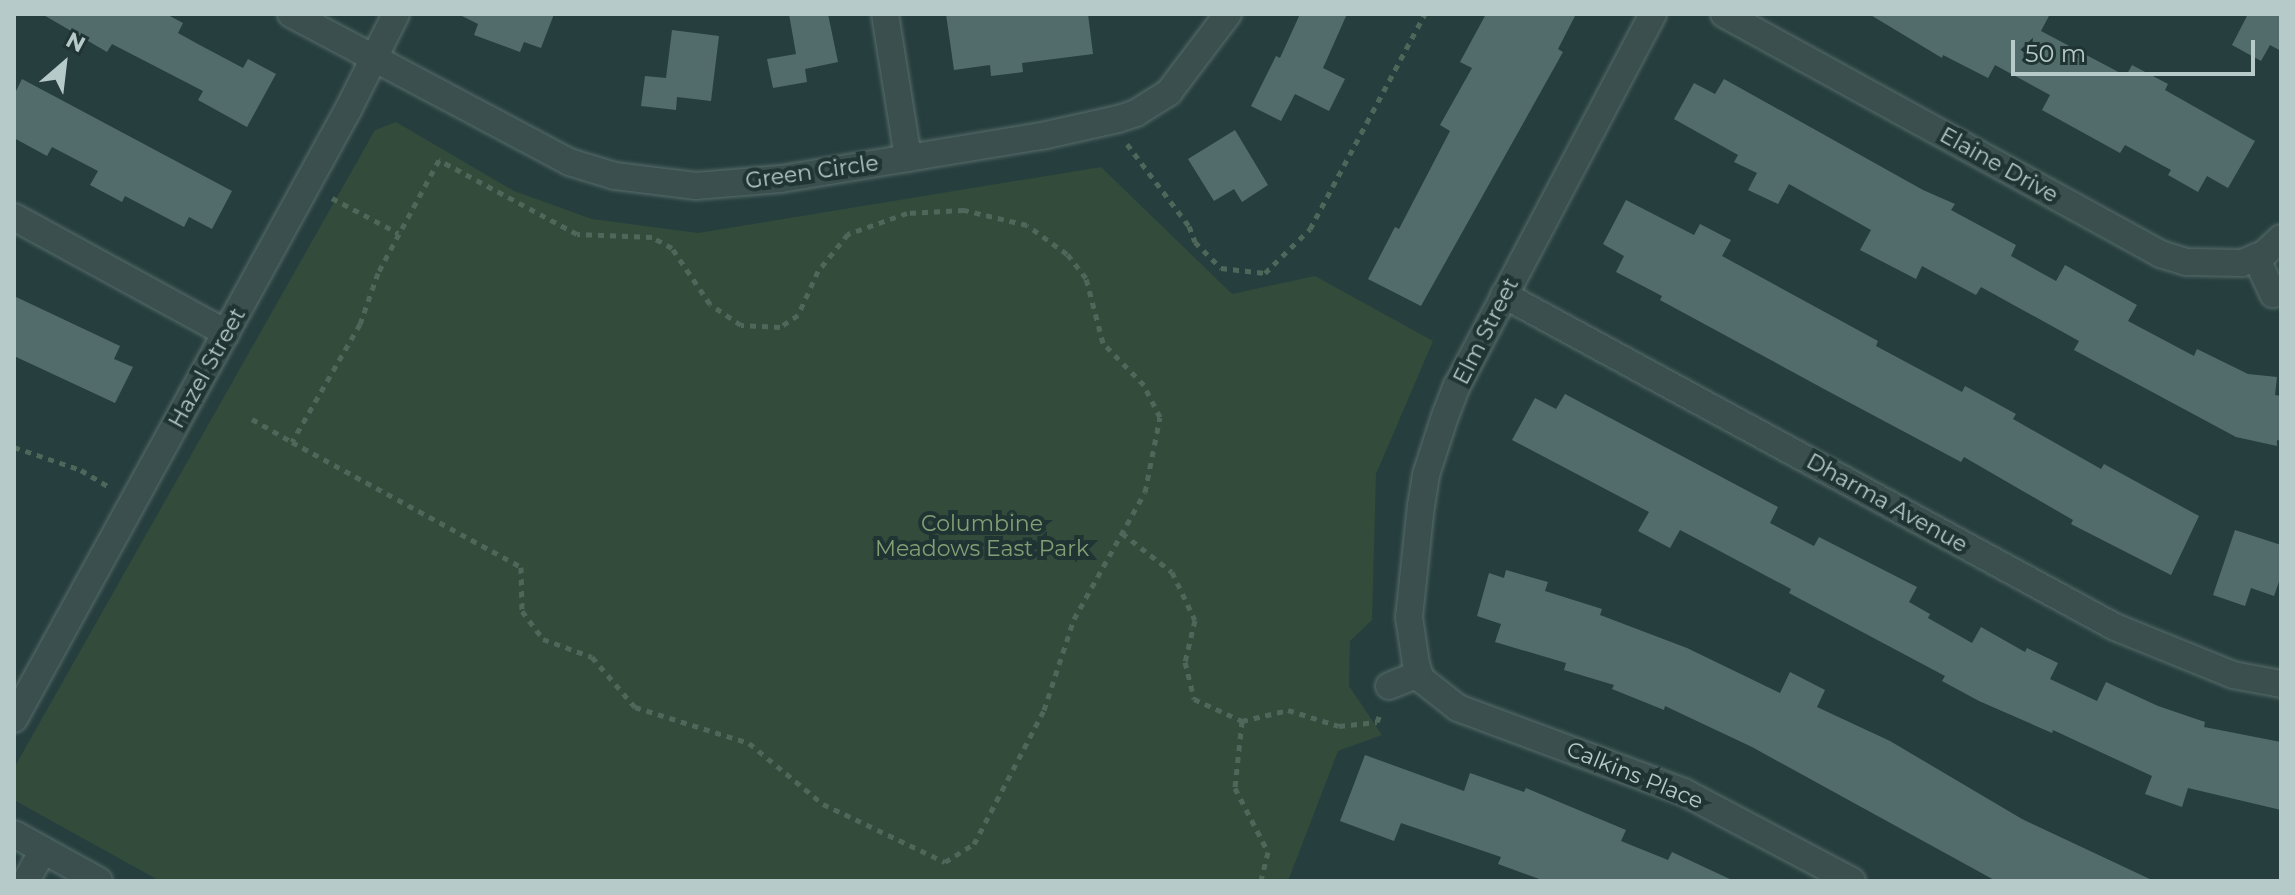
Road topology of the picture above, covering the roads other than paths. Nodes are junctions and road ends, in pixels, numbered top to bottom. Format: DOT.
graph roads {
  1 [pos="291,14"];
  2 [pos="396,14"];
  3 [pos="885,14"];
  4 [pos="1228,14"];
  5 [pos="1653,14"];
  6 [pos="1724,14"];
  7 [pos="373,59"];
  8 [pos="908,158"];
  9 [pos="14,217"];
  10 [pos="2281,238"];
  11 [pos="2256,257"];
  12 [pos="2273,294"];
  13 [pos="1504,295"];
  14 [pos="226,333"];
  15 [pos="1419,674"];
  16 [pos="2281,684"];
  17 [pos="1389,686"];
  18 [pos="14,719"];
  19 [pos="14,834"];
  20 [pos="43,850"];
  21 [pos="26,881"];
  22 [pos="99,881"];
  23 [pos="1852,881"];
  1 -- 7 [label="street, Green Circle"];
  2 -- 7 [label="street, Hazel Street"];
  3 -- 8 [label="street"];
  4 -- 8 [label="street, Green Circle"];
  5 -- 13 [label="street, Elm Street"];
  6 -- 11 [label="street, Elaine Drive"];
  7 -- 8 [label="street, Green Circle"];
  7 -- 14 [label="street, Hazel Street"];
  9 -- 14 [label="street"];
  10 -- 11 [label="street, Elaine Drive"];
  11 -- 12 [label="street"];
  13 -- 15 [label="street, Elm Street"];
  13 -- 16 [label="street, Dharma Avenue"];
  14 -- 18 [label="street, Hazel Street"];
  15 -- 17 [label="street"];
  15 -- 23 [label="street, Calkins Place"];
  19 -- 20 [label="street"];
  20 -- 21 [label="street"];
  20 -- 22 [label="street"];
}
